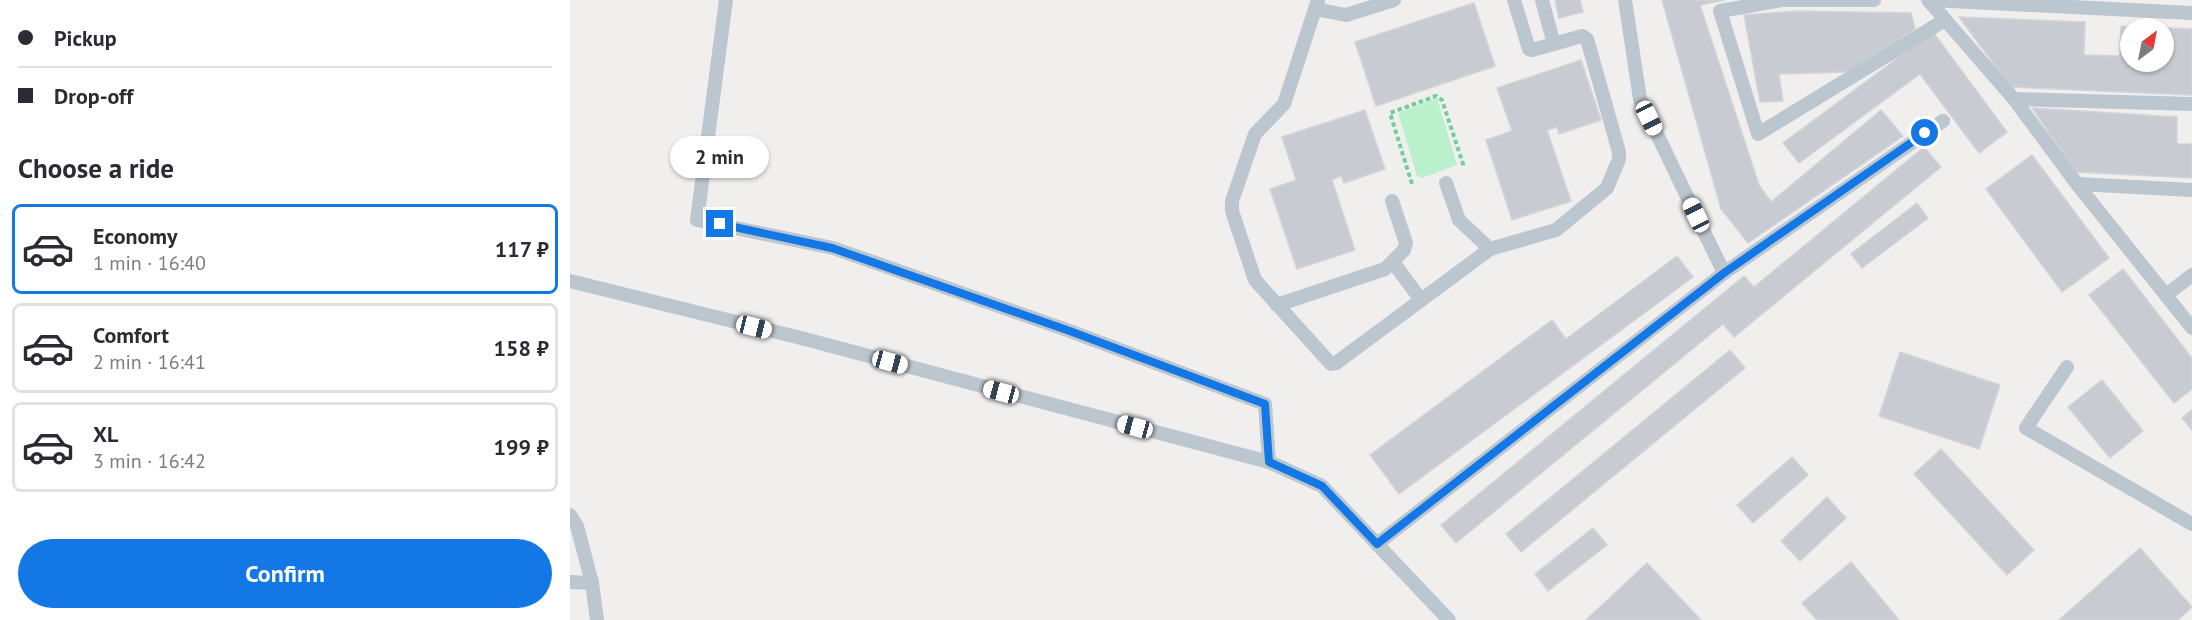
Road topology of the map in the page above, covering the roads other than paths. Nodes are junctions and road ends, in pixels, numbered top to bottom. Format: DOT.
graph roads {
  1 [pos="726,0"];
  2 [pos="1394,0"];
  3 [pos="1514,0"];
  4 [pos="1542,0"];
  5 [pos="1626,0"];
  6 [pos="1874,0"];
  7 [pos="1929,0"];
  8 [pos="1316,4"];
  9 [pos="2192,13"];
  10 [pos="1945,20"];
  11 [pos="1554,44"];
  12 [pos="2014,99"];
  13 [pos="2192,104"];
  14 [pos="1943,121"];
  15 [pos="1446,183"];
  16 [pos="2077,184"];
  17 [pos="2192,190"];
  18 [pos="1392,201"];
  19 [pos="1490,249"];
  20 [pos="1393,262"];
  21 [pos="1724,273"];
  22 [pos="2192,275"];
  23 [pos="570,281"];
  24 [pos="2166,295"];
  25 [pos="1421,300"];
  26 [pos="1277,305"];
  27 [pos="2192,328"];
  28 [pos="2067,367"];
  29 [pos="1269,462"];
  30 [pos="570,515"];
  31 [pos="2192,525"];
  32 [pos="1377,544"];
  33 [pos="570,582"];
  34 [pos="592,583"];
  35 [pos="597,620"];
  36 [pos="1449,620"];
  1 -- 29 [label="lane"];
  2 -- 8 [label="lane"];
  3 -- 11 [label="lane"];
  4 -- 11 [label="lane"];
  5 -- 21 [label="lane"];
  6 -- 10 [label="lane"];
  7 -- 9 [label="lane"];
  7 -- 10 [label="lane"];
  8 -- 26 [label="lane"];
  10 -- 12 [label="lane"];
  11 -- 19 [label="lane"];
  12 -- 13 [label="lane"];
  12 -- 16 [label="lane"];
  14 -- 21 [label="lane"];
  15 -- 19 [label="lane"];
  16 -- 17 [label="lane"];
  16 -- 24 [label="lane"];
  18 -- 20 [label="lane"];
  19 -- 25 [label="lane"];
  20 -- 25 [label="lane"];
  20 -- 26 [label="lane"];
  21 -- 32 [label="lane"];
  22 -- 24 [label="lane"];
  23 -- 29 [label="lane"];
  24 -- 27 [label="lane"];
  25 -- 26 [label="lane"];
  28 -- 31 [label="lane"];
  29 -- 32 [label="lane"];
  30 -- 34 [label="lane"];
  32 -- 36 [label="lane"];
  33 -- 34 [label="lane"];
  34 -- 35 [label="lane"];
}
